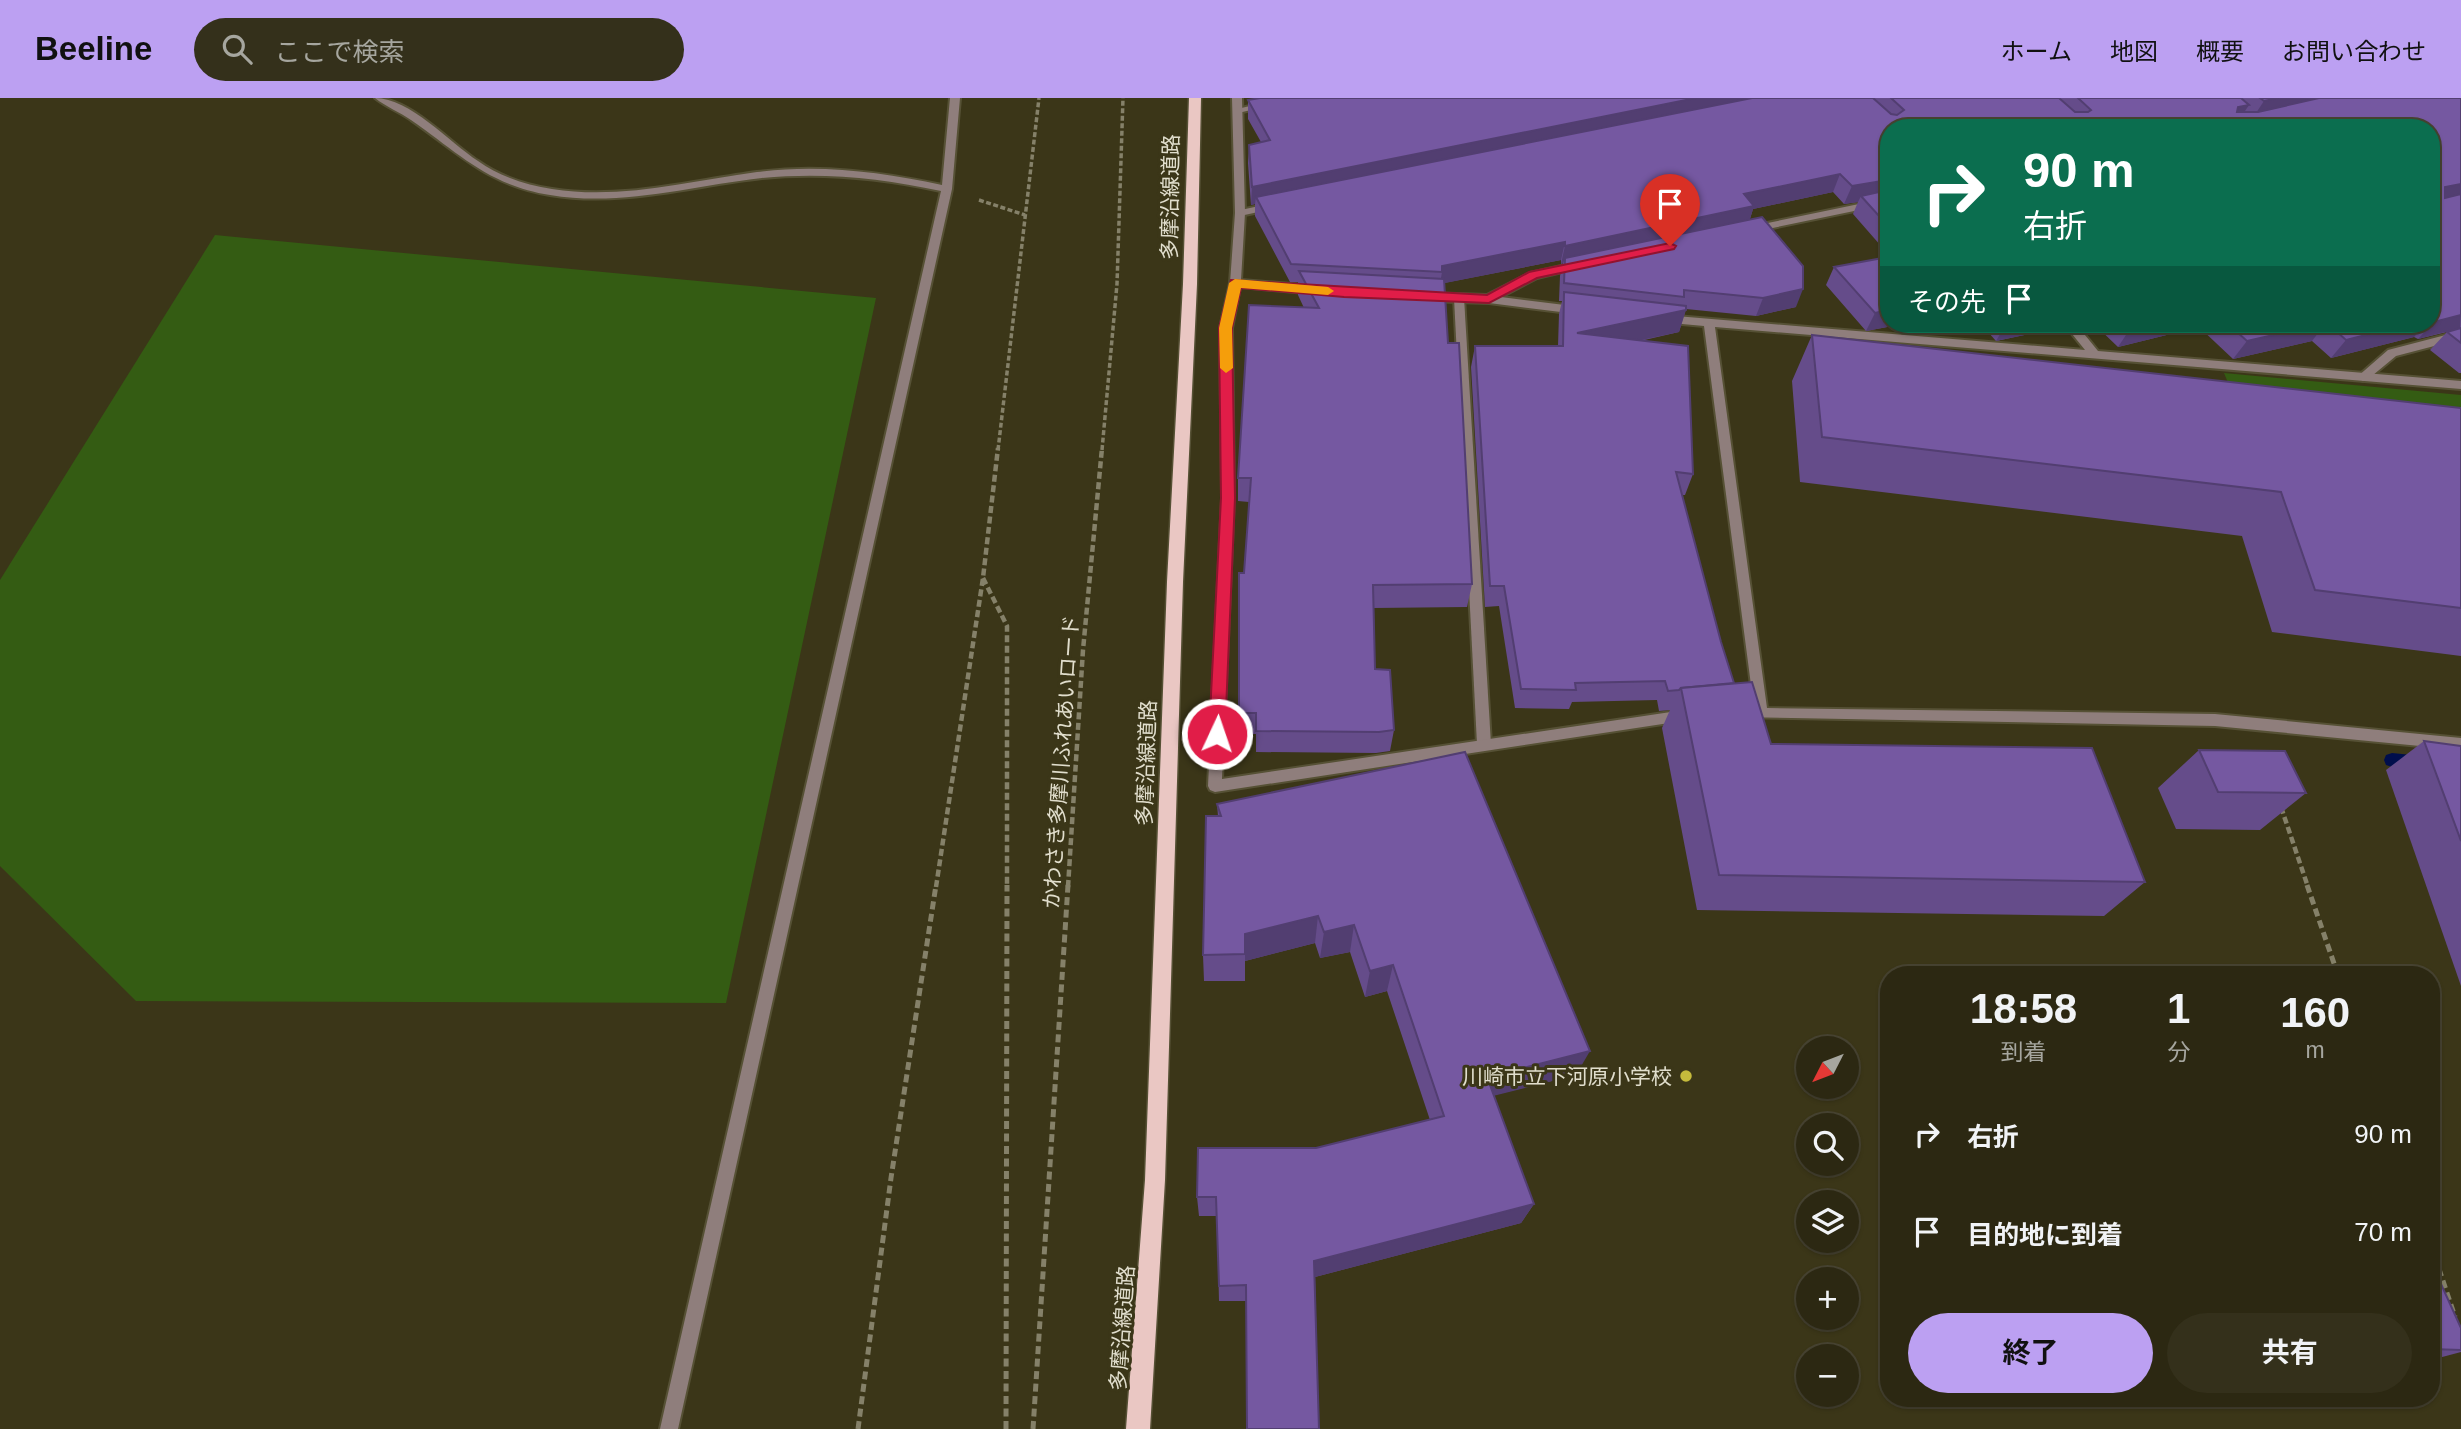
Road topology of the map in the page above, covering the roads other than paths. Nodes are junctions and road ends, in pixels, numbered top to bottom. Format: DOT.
graph roads {
  1 [pos="380,98"];
  2 [pos="955,98"];
  3 [pos="1195,98"];
  4 [pos="1299,98"];
  5 [pos="1237,104"];
  6 [pos="947,189"];
  7 [pos="1880,203"];
  8 [pos="1281,205"];
  9 [pos="1240,213"];
  10 [pos="1738,232"];
  11 [pos="1588,264"];
  12 [pos="1235,283"];
  13 [pos="1331,292"];
  14 [pos="1420,296"];
  15 [pos="1459,298"];
  16 [pos="1489,299"];
  17 [pos="1587,311"];
  18 [pos="1655,318"];
  19 [pos="1709,325"];
  20 [pos="2077,333"];
  21 [pos="2461,335"];
  22 [pos="2096,356"];
  23 [pos="2363,377"];
  24 [pos="2461,385"];
  25 [pos="1761,712"];
  26 [pos="1721,714"];
  27 [pos="1695,715"];
  28 [pos="1484,744"];
  29 [pos="2461,744"];
  30 [pos="669,1429"];
  31 [pos="1138,1429"];
  1 -- 6 [label="street"];
  2 -- 6 [label="street"];
  3 -- 31 [label="main road, 多摩沿線道路"];
  4 -- 5 [label="street"];
  5 -- 9 [label="street"];
  6 -- 30 [label="street"];
  7 -- 10 [label="street"];
  8 -- 9 [label="street"];
  9 -- 12 [label="street"];
  11 -- 16 [label="street"];
  12 -- 13 [label="street"];
  12 -- 28 [label="street"];
  14 -- 15 [label="street"];
  15 -- 16 [label="street"];
  15 -- 28 [label="street"];
  16 -- 17 [label="street"];
  18 -- 19 [label="street"];
  19 -- 22 [label="street"];
  19 -- 25 [label="street"];
  20 -- 22 [label="street"];
  21 -- 23 [label="street"];
  22 -- 23 [label="street"];
  23 -- 24 [label="street"];
  25 -- 26 [label="street"];
  25 -- 29 [label="street"];
  27 -- 28 [label="street"];
}
